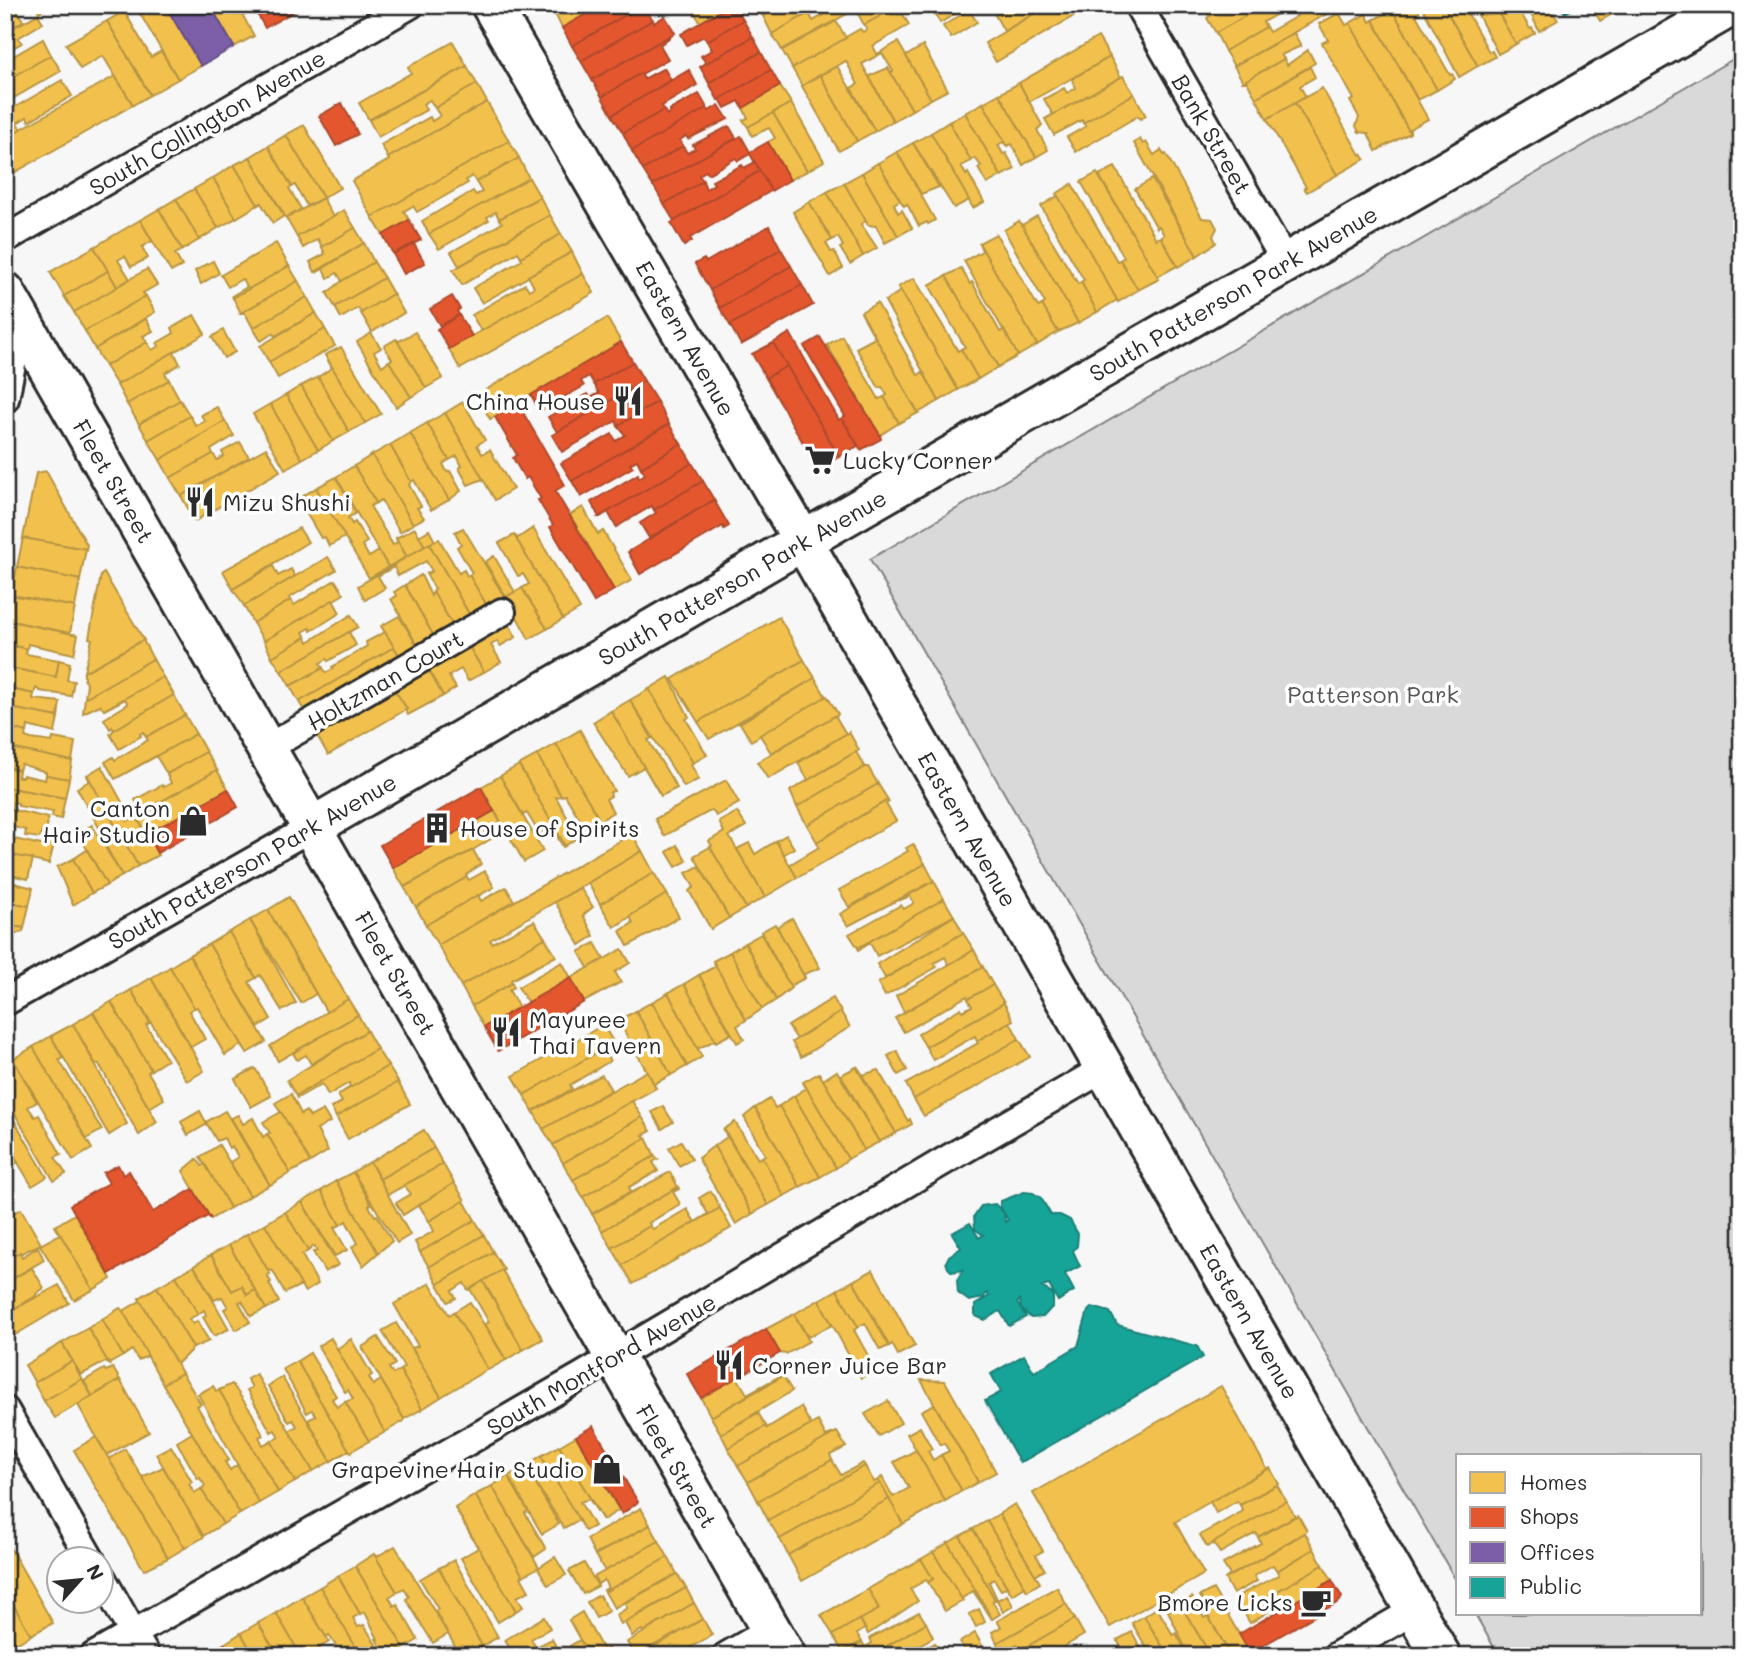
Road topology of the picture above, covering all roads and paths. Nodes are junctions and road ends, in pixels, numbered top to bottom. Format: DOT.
graph roads {
  1 [pos="410,5"];
  2 [pos="491,5"];
  3 [pos="1138,5"];
  4 [pos="1734,5"];
  5 [pos="5,239"];
  6 [pos="1286,264"];
  7 [pos="13,305"];
  8 [pos="5,399"];
  9 [pos="803,541"];
  10 [pos="502,612"];
  11 [pos="267,748"];
  12 [pos="312,827"];
  13 [pos="5,1002"];
  14 [pos="1105,1068"];
  15 [pos="614,1357"];
  16 [pos="5,1410"];
  17 [pos="83,1546"];
  18 [pos="116,1603"];
  19 [pos="1415,1610"];
  20 [pos="778,1643"];
  21 [pos="139,1644"];
  22 [pos="94,1656"];
  23 [pos="726,1656"];
  24 [pos="1336,1656"];
  25 [pos="1441,1656"];
  1 -- 5 [label="street, South Collington Avenue"];
  2 -- 9 [label="street, Eastern Avenue"];
  3 -- 6 [label="street, Bank Street"];
  4 -- 6 [label="street, South Patterson Park Avenue"];
  6 -- 9 [label="street, South Patterson Park Avenue"];
  7 -- 8 [label="street"];
  7 -- 11 [label="street, Fleet Street"];
  9 -- 12 [label="street, South Patterson Park Avenue"];
  9 -- 14 [label="street, Eastern Avenue"];
  10 -- 11 [label="street, Holtzman Court"];
  11 -- 12 [label="street, Fleet Street"];
  12 -- 13 [label="street, South Patterson Park Avenue"];
  12 -- 15 [label="street, Fleet Street"];
  14 -- 15 [label="street, South Montford Avenue"];
  14 -- 19 [label="street, Eastern Avenue"];
  15 -- 20 [label="street, Fleet Street"];
  15 -- 21 [label="street, South Montford Avenue"];
  16 -- 17 [label="street"];
  18 -- 21 [label="street"];
  19 -- 24 [label="street"];
  19 -- 25 [label="street, Eastern Avenue"];
  20 -- 23 [label="street"];
  21 -- 22 [label="street, South Montford Avenue"];
}
